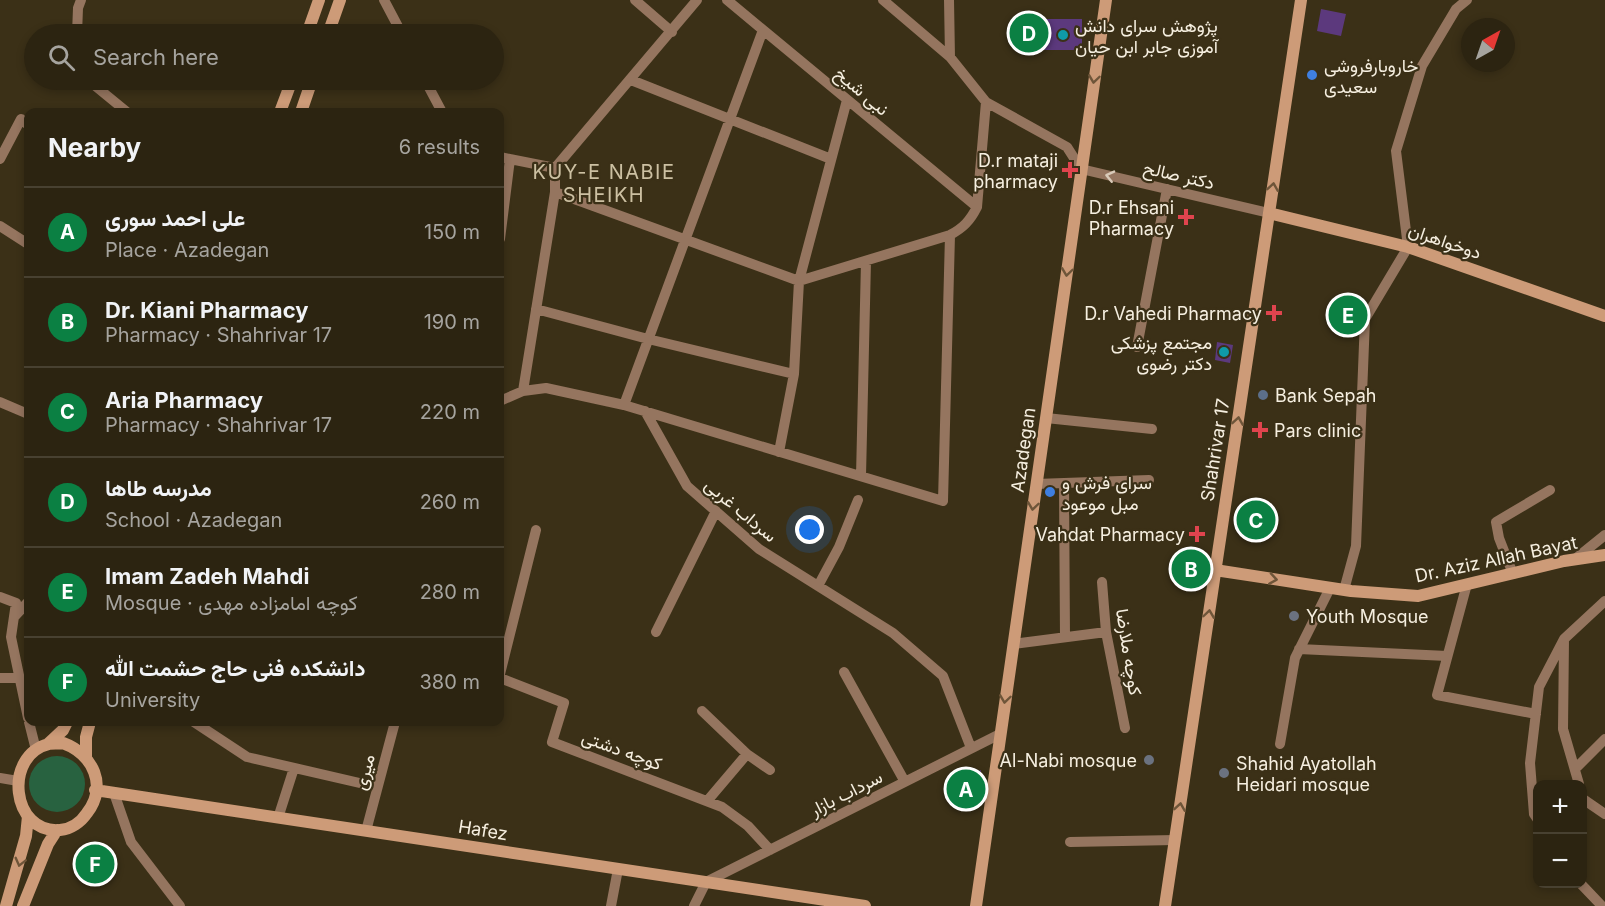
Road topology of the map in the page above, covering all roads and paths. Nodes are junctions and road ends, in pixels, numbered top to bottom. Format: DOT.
graph roads {
  1 [pos="81,0"];
  2 [pos="319,0"];
  3 [pos="340,0"];
  4 [pos="384,0"];
  5 [pos="635,0"];
  6 [pos="697,0"];
  7 [pos="727,0"];
  8 [pos="883,0"];
  9 [pos="949,0"];
  10 [pos="1106,0"];
  11 [pos="1301,0"];
  12 [pos="1467,0"];
  13 [pos="77,24"];
  14 [pos="311,24"];
  15 [pos="332,24"];
  16 [pos="397,24"];
  17 [pos="763,30"];
  18 [pos="672,32"];
  19 [pos="950,57"];
  20 [pos="631,80"];
  21 [pos="100,90"];
  22 [pos="288,90"];
  23 [pos="309,90"];
  24 [pos="430,90"];
  25 [pos="847,100"];
  26 [pos="986,102"];
  27 [pos="122,108"];
  28 [pos="282,108"];
  29 [pos="302,108"];
  30 [pos="440,108"];
  31 [pos="729,119"];
  32 [pos="24,122"];
  33 [pos="505,158"];
  34 [pos="0,159"];
  35 [pos="831,159"];
  36 [pos="555,168"];
  37 [pos="1081,169"];
  38 [pos="504,174"];
  39 [pos="1167,189"];
  40 [pos="555,192"];
  41 [pos="977,207"];
  42 [pos="1269,213"];
  43 [pos="0,226"];
  44 [pos="950,236"];
  45 [pos="685,238"];
  46 [pos="24,241"];
  47 [pos="1408,247"];
  48 [pos="866,261"];
  49 [pos="799,280"];
  50 [pos="536,309"];
  51 [pos="1605,316"];
  52 [pos="648,339"];
  53 [pos="1137,347"];
  54 [pos="794,374"];
  55 [pos="523,391"];
  56 [pos="504,399"];
  57 [pos="0,402"];
  58 [pos="624,405"];
  59 [pos="645,411"];
  60 [pos="24,412"];
  61 [pos="1046,418"];
  62 [pos="1152,429"];
  63 [pos="779,452"];
  64 [pos="861,476"];
  65 [pos="1149,480"];
  66 [pos="1064,483"];
  67 [pos="1036,484"];
  68 [pos="1550,490"];
  69 [pos="858,500"];
  70 [pos="716,511"];
  71 [pos="536,530"];
  72 [pos="1605,535"];
  73 [pos="1605,555"];
  74 [pos="1574,560"];
  75 [pos="1215,570"];
  76 [pos="1513,574"];
  77 [pos="1102,582"];
  78 [pos="1467,584"];
  79 [pos="818,586"];
  80 [pos="1330,588"];
  81 [pos="1344,590"];
  82 [pos="0,597"];
  83 [pos="1605,601"];
  84 [pos="24,606"];
  85 [pos="14,617"];
  86 [pos="656,632"];
  87 [pos="1106,632"];
  88 [pos="5,636"];
  89 [pos="1065,637"];
  90 [pos="1564,639"];
  91 [pos="1013,644"];
  92 [pos="1299,649"];
  93 [pos="1448,656"];
  94 [pos="504,660"];
  95 [pos="844,672"];
  96 [pos="0,678"];
  97 [pos="19,678"];
  98 [pos="504,678"];
  99 [pos="24,699"];
  100 [pos="702,711"];
  101 [pos="1536,714"];
  102 [pos="30,726"];
  103 [pos="65,726"];
  104 [pos="89,726"];
  105 [pos="200,726"];
  106 [pos="394,726"];
  107 [pos="1125,728"];
  108 [pos="1000,734"];
  109 [pos="1605,739"];
  110 [pos="48,744"];
  111 [pos="1280,744"];
  112 [pos="971,748"];
  113 [pos="36,750"];
  114 [pos="747,754"];
  115 [pos="86,757"];
  116 [pos="294,768"];
  117 [pos="1575,769"];
  118 [pos="770,770"];
  119 [pos="0,778"];
  120 [pos="1578,780"];
  121 [pos="18,781"];
  122 [pos="905,782"];
  123 [pos="377,788"];
  124 [pos="96,790"];
  125 [pos="114,793"];
  126 [pos="708,800"];
  127 [pos="1533,801"];
  128 [pos="1587,802"];
  129 [pos="1605,814"];
  130 [pos="27,816"];
  131 [pos="278,818"];
  132 [pos="57,830"];
  133 [pos="366,831"];
  134 [pos="1175,840"];
  135 [pos="1070,842"];
  136 [pos="770,850"];
  137 [pos="618,869"];
  138 [pos="706,882"];
  139 [pos="1585,888"];
  140 [pos="5,893"];
  141 [pos="6,906"];
  142 [pos="23,906"];
  143 [pos="180,906"];
  144 [pos="611,906"];
  145 [pos="694,906"];
  146 [pos="865,906"];
  147 [pos="976,906"];
  148 [pos="1165,906"];
  149 [pos="1602,906"];
  1 -- 13 [label="street"];
  2 -- 14 [label="main road"];
  3 -- 15 [label="main road"];
  4 -- 16 [label="street"];
  5 -- 18 [label="street"];
  6 -- 18 [label="street"];
  7 -- 17 [label="street, نبی شیخ"];
  8 -- 19 [label="street"];
  9 -- 19 [label="street"];
  10 -- 37 [label="main road, Azadegan, one-way"];
  42 -- 11 [label="main road, Shahrivar 17, one-way"];
  12 -- 47 [label="street"];
  17 -- 25 [label="street, نبی شیخ"];
  17 -- 31 [label="street"];
  18 -- 20 [label="street"];
  19 -- 26 [label="street"];
  20 -- 31 [label="street"];
  20 -- 36 [label="street"];
  21 -- 27 [label="street"];
  22 -- 28 [label="main road"];
  23 -- 29 [label="main road"];
  24 -- 30 [label="street"];
  25 -- 35 [label="street"];
  25 -- 41 [label="street, نبی شیخ"];
  26 -- 37 [label="street"];
  26 -- 41 [label="street"];
  31 -- 35 [label="street"];
  31 -- 45 [label="street"];
  32 -- 34 [label="street"];
  33 -- 36 [label="street"];
  33 -- 38 [label="street"];
  35 -- 49 [label="street"];
  36 -- 40 [label="street"];
  39 -- 37 [label="street, دکتر صالح, one-way"];
  37 -- 61 [label="main road, Azadegan, one-way"];
  39 -- 42 [label="street, دکتر صالح"];
  39 -- 53 [label="street"];
  40 -- 45 [label="street"];
  40 -- 50 [label="street"];
  41 -- 44 [label="street"];
  42 -- 47 [label="main road, دوخواهران"];
  75 -- 42 [label="main road, Shahrivar 17, one-way"];
  43 -- 46 [label="street"];
  44 -- 48 [label="street"];
  44 -- 64 [label="street"];
  45 -- 49 [label="street"];
  45 -- 52 [label="street"];
  47 -- 51 [label="main road, دوخواهران"];
  47 -- 81 [label="street"];
  48 -- 49 [label="street"];
  48 -- 64 [label="street"];
  49 -- 54 [label="street"];
  50 -- 52 [label="street"];
  50 -- 55 [label="street"];
  52 -- 54 [label="street"];
  52 -- 58 [label="street"];
  54 -- 63 [label="street"];
  55 -- 56 [label="street"];
  55 -- 58 [label="street"];
  57 -- 60 [label="street"];
  58 -- 59 [label="street"];
  59 -- 63 [label="street"];
  59 -- 70 [label="street, سرداب غربی"];
  61 -- 62 [label="street"];
  61 -- 67 [label="main road, Azadegan"];
  63 -- 64 [label="street"];
  65 -- 66 [label="street"];
  66 -- 67 [label="street"];
  66 -- 89 [label="street"];
  67 -- 91 [label="main road, Azadegan, one-way"];
  68 -- 76 [label="street"];
  69 -- 79 [label="street"];
  70 -- 79 [label="street, سرداب غربی"];
  70 -- 86 [label="street"];
  71 -- 94 [label="street"];
  72 -- 74 [label="street"];
  73 -- 74 [label="main road, Dr. Aziz Allah Bayat"];
  74 -- 76 [label="main road, Dr. Aziz Allah Bayat"];
  75 -- 80 [label="main road, Dr. Aziz Allah Bayat, one-way"];
  134 -- 75 [label="main road, Shahrivar 17, one-way"];
  76 -- 78 [label="main road, Dr. Aziz Allah Bayat"];
  77 -- 87 [label="street, کوچه ملارضا"];
  78 -- 81 [label="main road, Dr. Aziz Allah Bayat"];
  78 -- 93 [label="street"];
  79 -- 112 [label="street, سرداب غربی"];
  80 -- 81 [label="main road, Dr. Aziz Allah Bayat"];
  80 -- 92 [label="street"];
  82 -- 85 [label="street"];
  83 -- 90 [label="street"];
  84 -- 85 [label="street"];
  85 -- 88 [label="street"];
  87 -- 89 [label="street"];
  87 -- 107 [label="street, کوچه ملارضا"];
  88 -- 97 [label="street"];
  89 -- 91 [label="street"];
  90 -- 101 [label="street"];
  90 -- 117 [label="street"];
  91 -- 108 [label="main road, Azadegan, one-way"];
  92 -- 93 [label="street"];
  92 -- 111 [label="street"];
  93 -- 101 [label="street"];
  95 -- 122 [label="street"];
  96 -- 97 [label="street"];
  97 -- 99 [label="street"];
  98 -- 126 [label="street, کوچه دشتی"];
  100 -- 114 [label="street"];
  101 -- 127 [label="street"];
  102 -- 113 [label="street"];
  103 -- 110 [label="main road"];
  104 -- 115 [label="main road"];
  105 -- 116 [label="street"];
  106 -- 123 [label="street, میری"];
  108 -- 112 [label="street, سرداب بازار"];
  108 -- 147 [label="main road, Azadegan"];
  109 -- 117 [label="street"];
  110 -- 113 [label="main road"];
  110 -- 115 [label="main road"];
  112 -- 122 [label="street, سرداب بازار"];
  113 -- 121 [label="main road"];
  114 -- 118 [label="street"];
  114 -- 126 [label="street"];
  115 -- 124 [label="main road"];
  116 -- 123 [label="street"];
  116 -- 131 [label="street"];
  117 -- 120 [label="street"];
  119 -- 121 [label="street"];
  121 -- 130 [label="main road"];
  122 -- 136 [label="street, سرداب بازار"];
  123 -- 133 [label="street, میری"];
  124 -- 125 [label="main road, Hafez"];
  124 -- 132 [label="main road"];
  125 -- 131 [label="main road, Hafez"];
  125 -- 143 [label="street"];
  126 -- 136 [label="street, کوچه دشتی"];
  128 -- 129 [label="street"];
  130 -- 132 [label="main road"];
  130 -- 140 [label="main road, one-way"];
  131 -- 133 [label="main road, Hafez"];
  132 -- 142 [label="main road"];
  133 -- 137 [label="main road, Hafez"];
  134 -- 135 [label="street"];
  134 -- 148 [label="main road, Shahrivar 17"];
  136 -- 138 [label="street, سرداب بازار"];
  137 -- 138 [label="main road, Hafez"];
  137 -- 144 [label="street"];
  138 -- 145 [label="street"];
  138 -- 146 [label="main road, Hafez"];
  139 -- 149 [label="street"];
  140 -- 141 [label="main road"];
}
